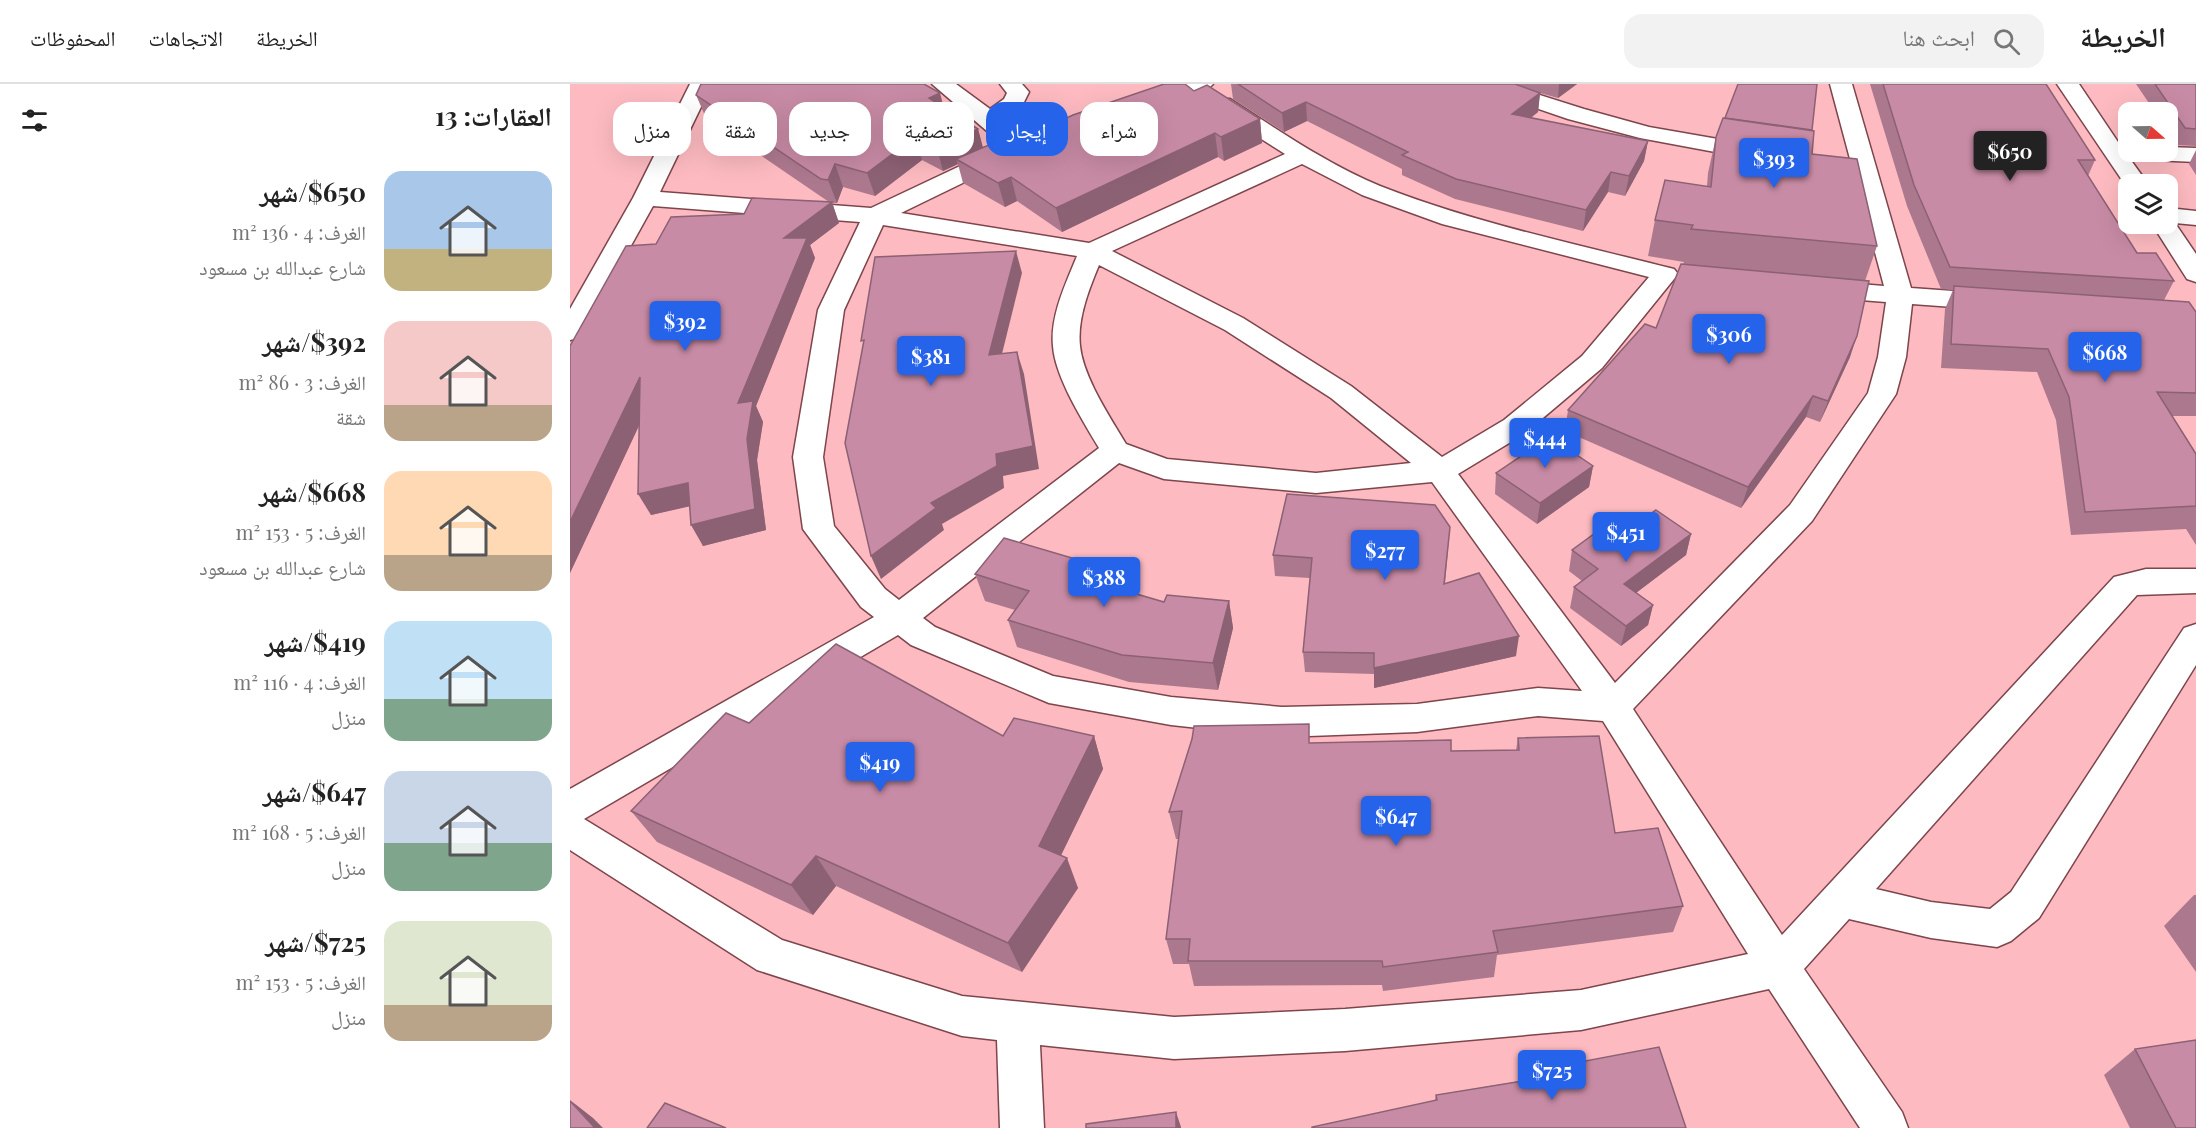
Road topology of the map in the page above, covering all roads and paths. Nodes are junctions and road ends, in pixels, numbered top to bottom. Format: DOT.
graph roads {
  1 [pos="701,84"];
  2 [pos="943,84"];
  3 [pos="1011,84"];
  4 [pos="1484,84"];
  5 [pos="1841,84"];
  6 [pos="2068,84"];
  7 [pos="1198,85"];
  8 [pos="1013,102"];
  9 [pos="1148,102"];
  10 [pos="986,117"];
  11 [pos="2112,151"];
  12 [pos="1775,154"];
  13 [pos="1302,155"];
  14 [pos="2196,155"];
  15 [pos="1000,156"];
  16 [pos="2129,174"];
  17 [pos="645,198"];
  18 [pos="875,216"];
  19 [pos="2178,216"];
  20 [pos="2196,218"];
  21 [pos="2170,234"];
  22 [pos="1092,251"];
  23 [pos="2196,274"];
  24 [pos="1794,286"];
  25 [pos="1900,296"];
  26 [pos="2018,304"];
  27 [pos="570,332"];
  28 [pos="1115,451"];
  29 [pos="1440,471"];
  30 [pos="2196,581"];
  31 [pos="898,619"];
  32 [pos="2196,637"];
  33 [pos="1613,707"];
  34 [pos="570,808"];
  35 [pos="570,830"];
  36 [pos="1842,899"];
  37 [pos="1779,967"];
  38 [pos="1018,1022"];
  39 [pos="1022,1128"];
  40 [pos="1886,1128"];
  1 -- 17 [label="street"];
  2 -- 10 [label="street"];
  3 -- 8 [label="street"];
  4 -- 12 [label="street"];
  5 -- 25 [label="street"];
  6 -- 11 [label="street"];
  7 -- 9 [label="street"];
  7 -- 13 [label="street"];
  11 -- 14 [label="street"];
  11 -- 16 [label="street"];
  13 -- 22 [label="street"];
  13 -- 29 [label="street"];
  15 -- 18 [label="street"];
  17 -- 18 [label="street"];
  17 -- 27 [label="street"];
  18 -- 22 [label="street"];
  18 -- 31 [label="street"];
  19 -- 20 [label="street"];
  21 -- 23 [label="street"];
  22 -- 28 [label="street"];
  22 -- 29 [label="street"];
  24 -- 25 [label="street"];
  25 -- 26 [label="street"];
  25 -- 33 [label="street"];
  28 -- 29 [label="street"];
  28 -- 31 [label="street"];
  29 -- 33 [label="street"];
  30 -- 36 [label="street"];
  31 -- 33 [label="street"];
  31 -- 34 [label="street"];
  32 -- 36 [label="street"];
  33 -- 37 [label="street"];
  35 -- 38 [label="street"];
  36 -- 37 [label="street"];
  37 -- 38 [label="street"];
  37 -- 40 [label="street"];
  38 -- 39 [label="street"];
}
